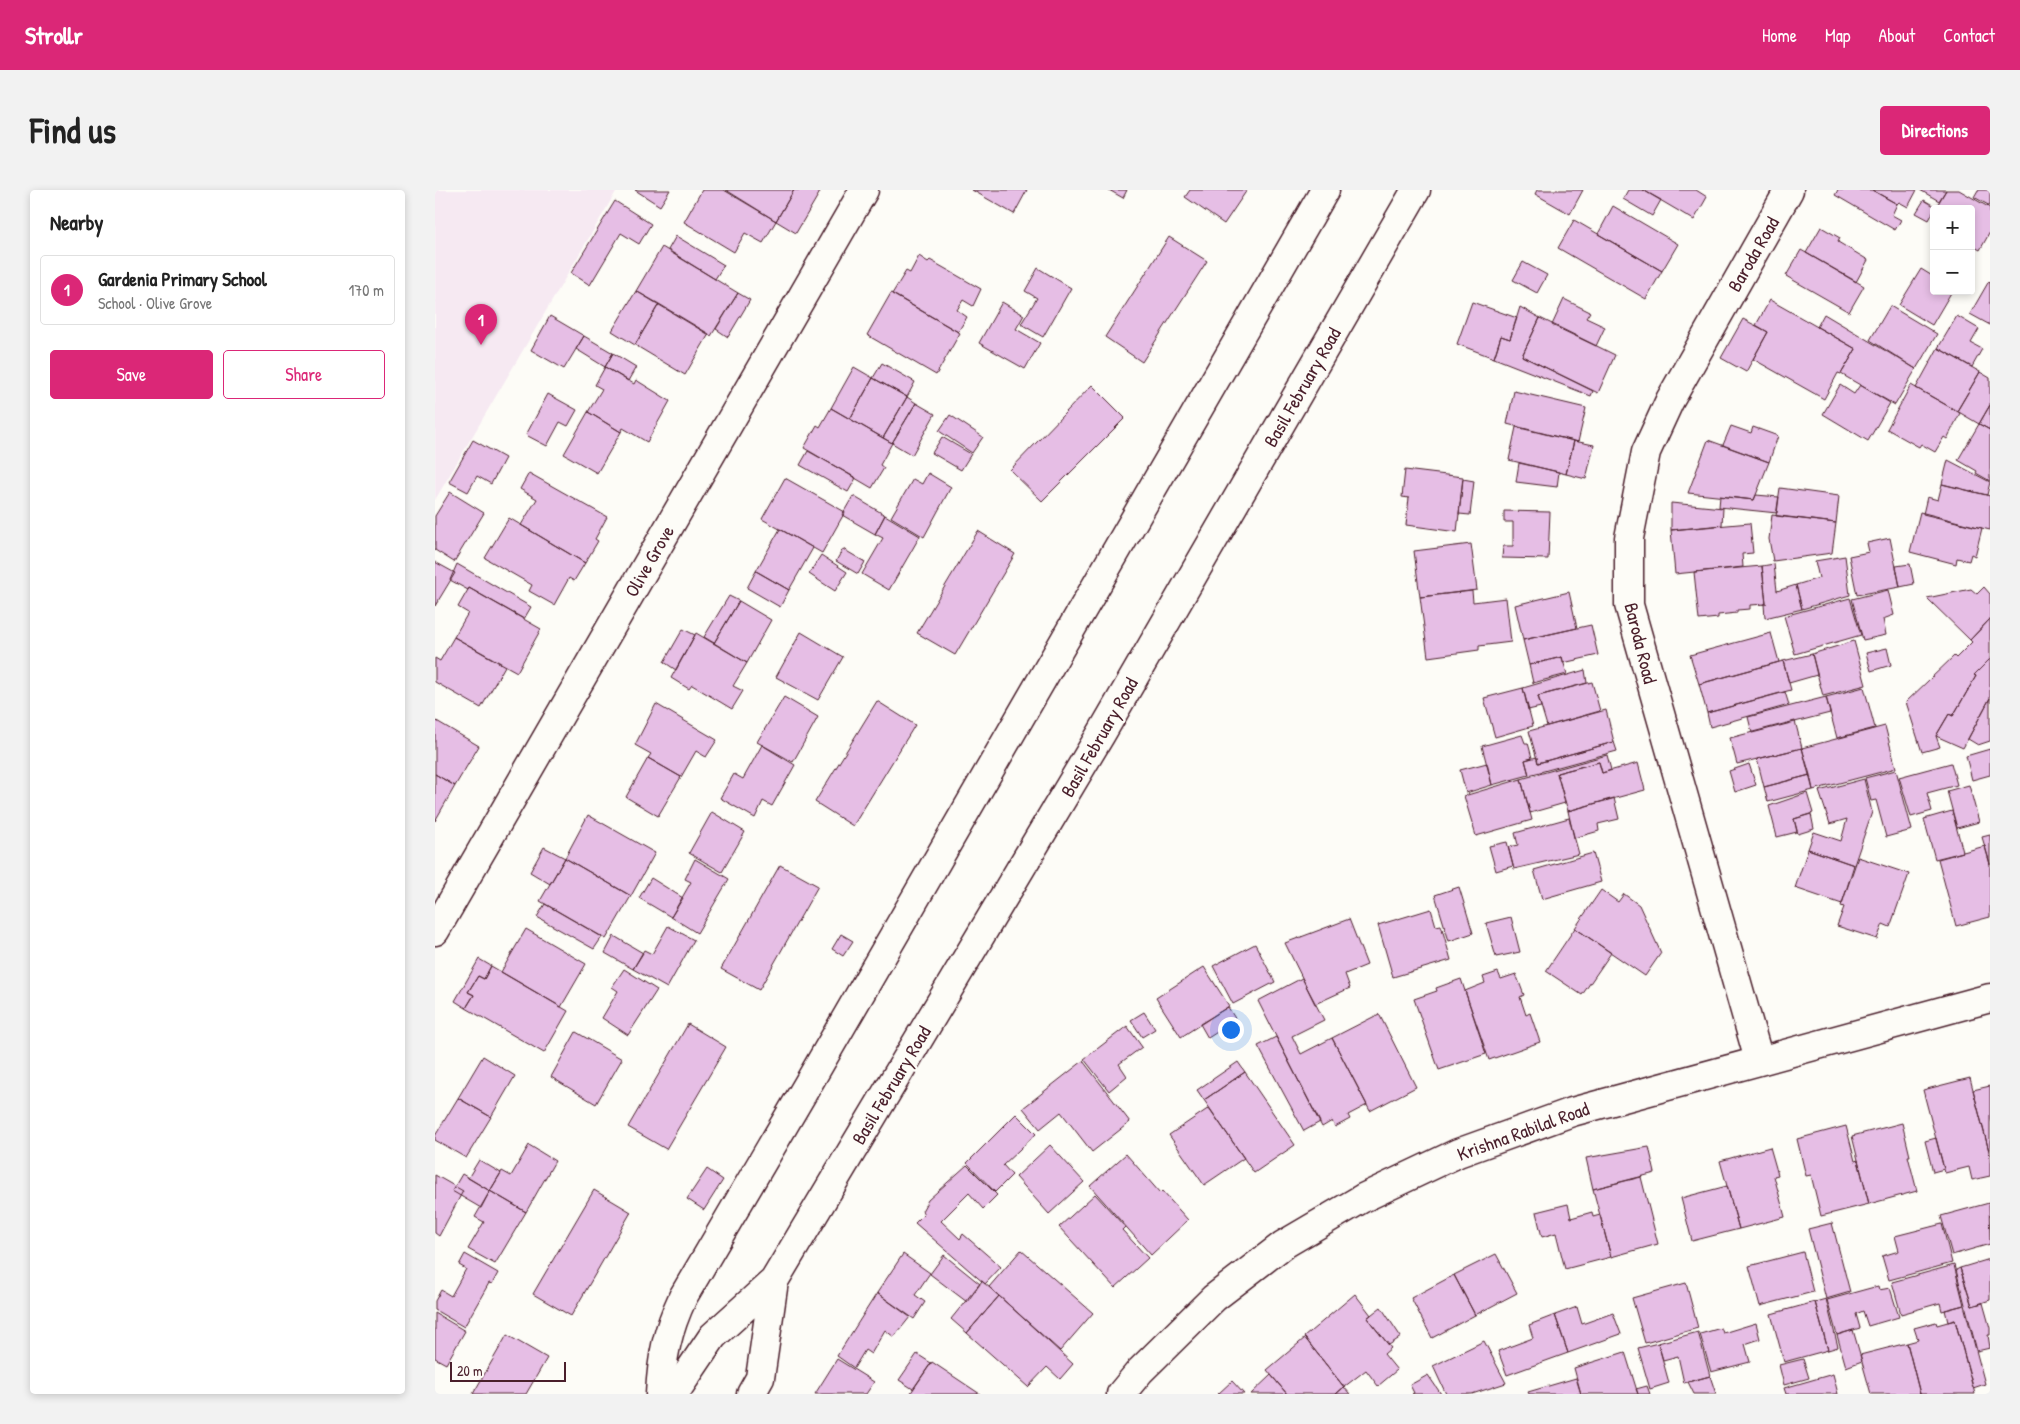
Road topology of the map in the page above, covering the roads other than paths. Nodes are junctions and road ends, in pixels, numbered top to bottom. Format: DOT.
graph roads {
  1 [pos="864,190"];
  2 [pos="1325,190"];
  3 [pos="1416,190"];
  4 [pos="1789,190"];
  5 [pos="435,931"];
  6 [pos="1990,998"];
  7 [pos="1759,1060"];
  8 [pos="774,1281"];
  9 [pos="659,1394"];
  10 [pos="674,1394"];
  11 [pos="751,1394"];
  12 [pos="1121,1394"];
  1 -- 5 [label="street, Olive Grove"];
  2 -- 9 [label="street"];
  3 -- 8 [label="street, Basil February Road"];
  4 -- 7 [label="street, Baroda Road"];
  6 -- 7 [label="street, Krishna Rabilal Road"];
  7 -- 12 [label="street, Krishna Rabilal Road"];
  8 -- 10 [label="street, Basil February Road"];
  8 -- 11 [label="street, Basil February Road"];
}
